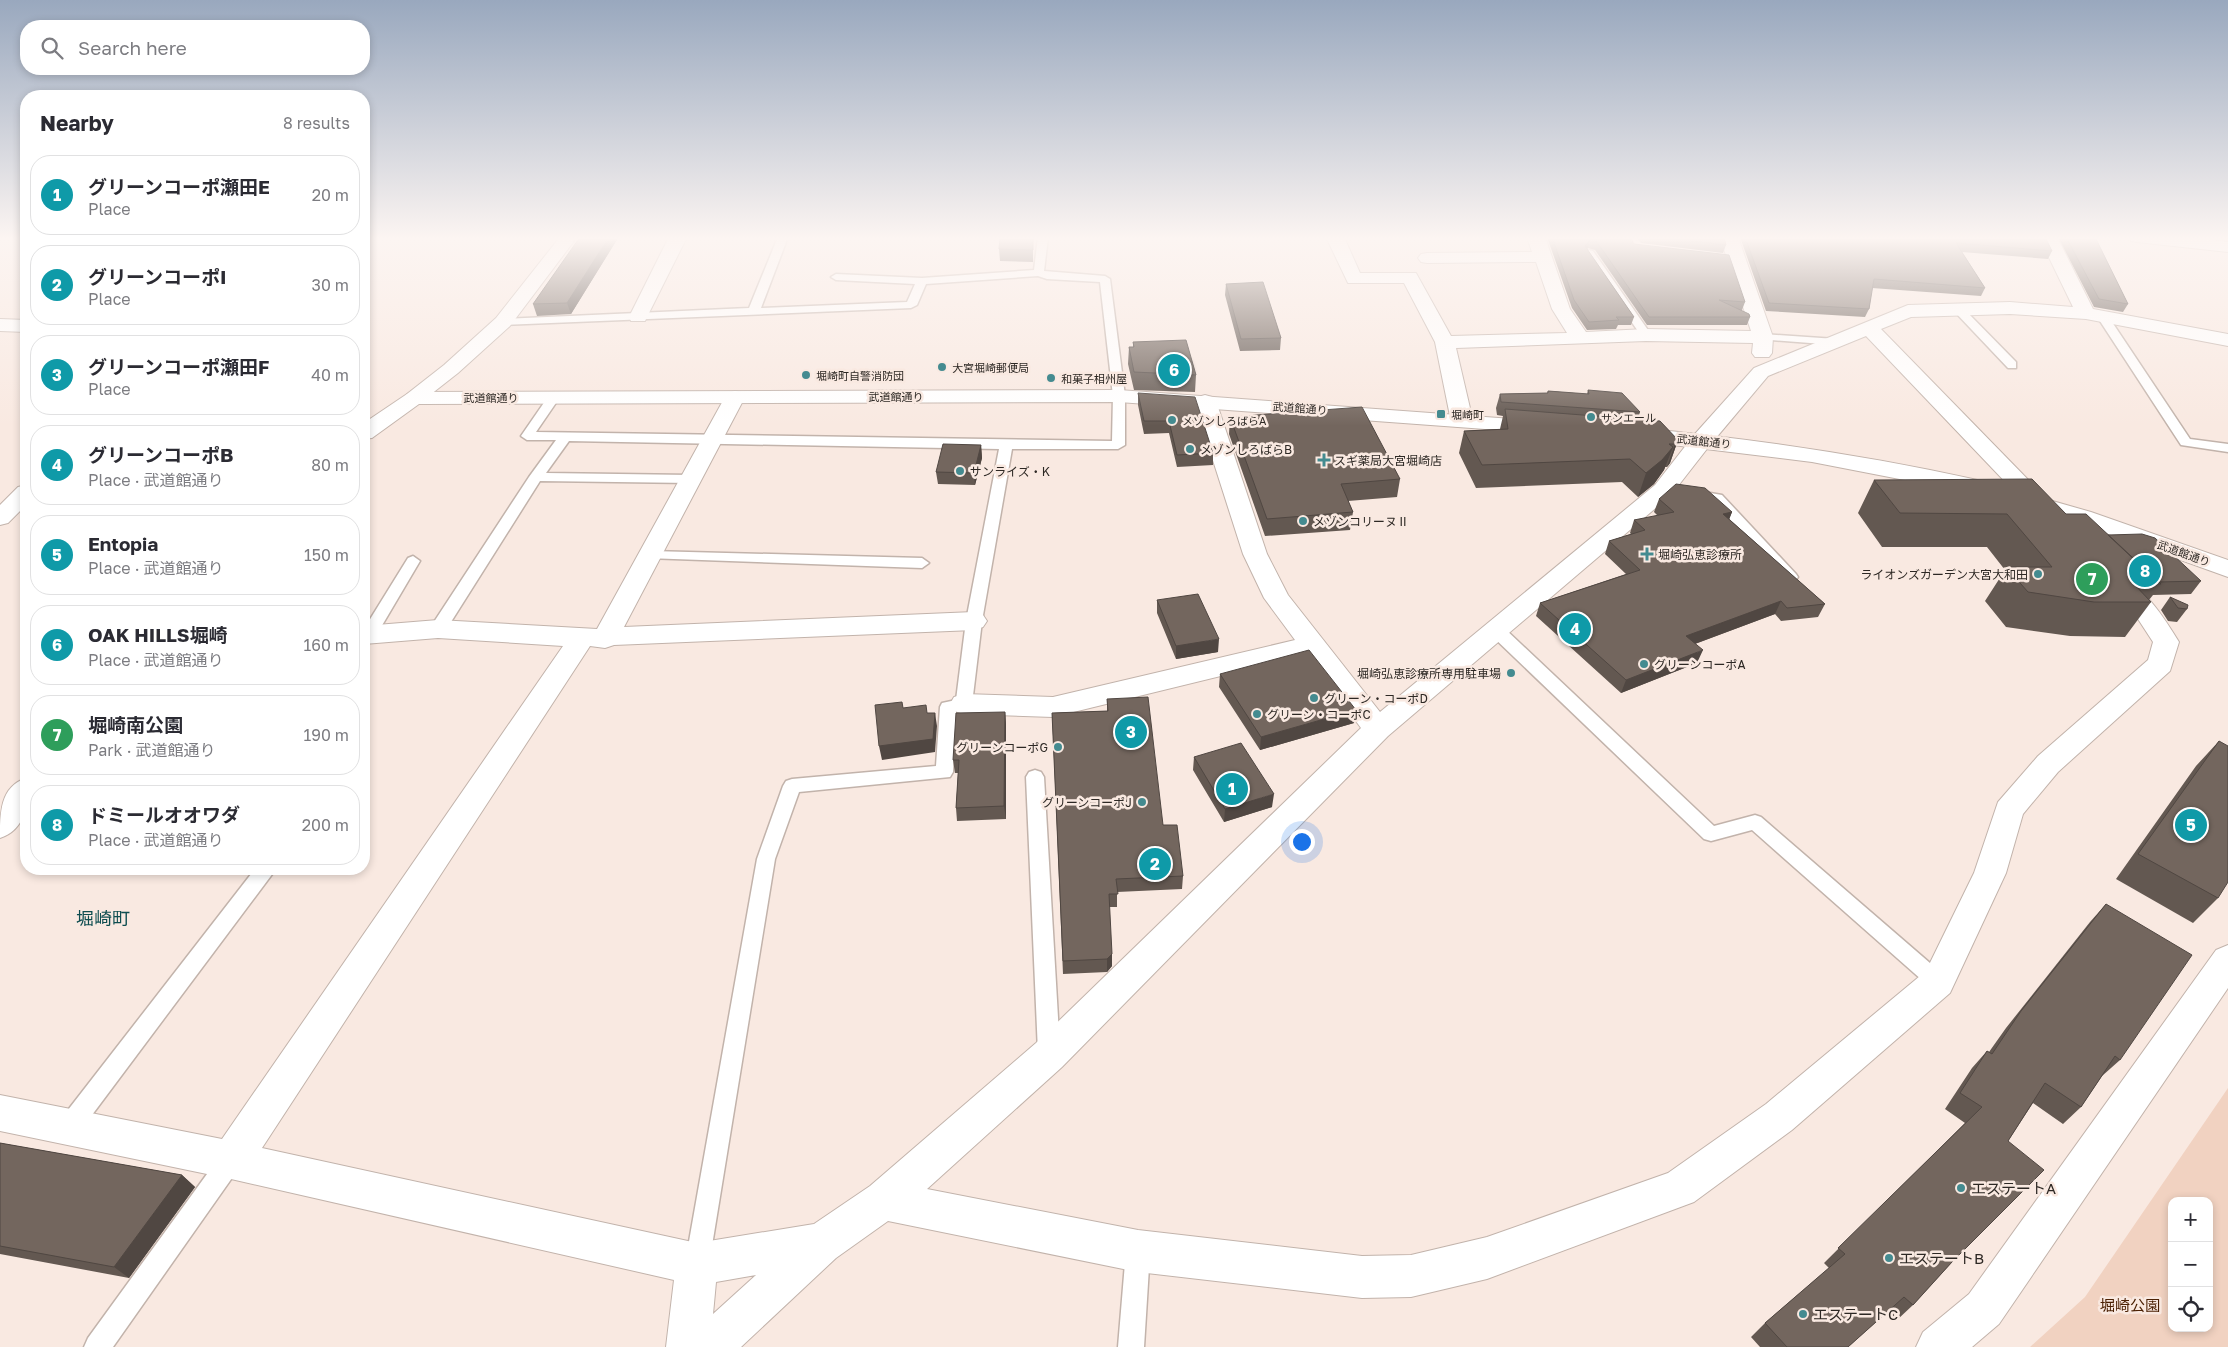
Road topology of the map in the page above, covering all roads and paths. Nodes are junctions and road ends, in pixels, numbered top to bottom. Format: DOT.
graph roads {
  1 [pos="520,300"];
  2 [pos="647,300"];
  3 [pos="758,300"];
  4 [pos="913,300"];
  5 [pos="1108,300"];
  6 [pos="1423,300"];
  7 [pos="1558,300"];
  8 [pos="1622,300"];
  9 [pos="1748,300"];
  10 [pos="2086,300"];
  11 [pos="1958,309"];
  12 [pos="753,313"];
  13 [pos="2095,315"];
  14 [pos="638,317"];
  15 [pos="503,322"];
  16 [pos="0,326"];
  17 [pos="20,326"];
  18 [pos="1869,328"];
  19 [pos="1646,335"];
  20 [pos="1764,337"];
  21 [pos="1580,338"];
  22 [pos="2228,340"];
  23 [pos="1445,342"];
  24 [pos="1836,342"];
  25 [pos="2012,366"];
  26 [pos="1761,372"];
  27 [pos="1120,396"];
  28 [pos="554,397"];
  29 [pos="735,397"];
  30 [pos="414,398"];
  31 [pos="1205,401"];
  32 [pos="1462,421"];
  33 [pos="370,429"];
  34 [pos="1558,429"];
  35 [pos="1615,434"];
  36 [pos="565,437"];
  37 [pos="712,438"];
  38 [pos="1702,440"];
  39 [pos="1006,445"];
  40 [pos="2228,448"];
  41 [pos="536,477"];
  42 [pos="691,479"];
  43 [pos="1663,490"];
  44 [pos="20,498"];
  45 [pos="2039,504"];
  46 [pos="20,515"];
  47 [pos="0,519"];
  48 [pos="651,555"];
  49 [pos="413,561"];
  50 [pos="922,563"];
  51 [pos="2228,569"];
  52 [pos="1802,588"];
  53 [pos="974,621"];
  54 [pos="370,629"];
  55 [pos="438,629"];
  56 [pos="1497,631"];
  57 [pos="370,635"];
  58 [pos="594,639"];
  59 [pos="1313,645"];
  60 [pos="964,704"];
  61 [pos="1378,729"];
  62 [pos="1035,777"];
  63 [pos="20,798"];
  64 [pos="0,826"];
  65 [pos="261,875"];
  66 [pos="2228,960"];
  67 [pos="1938,982"];
  68 [pos="1049,1055"];
  69 [pos="0,1113"];
  70 [pos="69,1127"];
  71 [pos="231,1160"];
  72 [pos="884,1200"];
  73 [pos="821,1243"];
  74 [pos="1138,1251"];
  75 [pos="697,1264"];
  76 [pos="97,1347"];
  77 [pos="688,1347"];
  78 [pos="710,1347"];
  79 [pos="1131,1347"];
  80 [pos="1938,1347"];
  1 -- 15 [label="street"];
  2 -- 14 [label="street"];
  3 -- 12 [label="lane"];
  4 -- 12 [label="lane"];
  5 -- 27 [label="lane"];
  6 -- 23 [label="street"];
  7 -- 21 [label="street"];
  8 -- 19 [label="lane"];
  9 -- 20 [label="street"];
  10 -- 13 [label="street"];
  11 -- 13 [label="street"];
  11 -- 18 [label="street"];
  11 -- 25 [label="lane"];
  12 -- 14 [label="lane"];
  13 -- 22 [label="street"];
  13 -- 40 [label="lane"];
  14 -- 15 [label="lane"];
  15 -- 30 [label="street"];
  16 -- 17 [label="street"];
  18 -- 24 [label="street"];
  18 -- 45 [label="street"];
  19 -- 20 [label="street"];
  19 -- 21 [label="street"];
  20 -- 24 [label="lane"];
  20 -- 26 [label="street"];
  21 -- 23 [label="street"];
  23 -- 32 [label="street"];
  24 -- 26 [label="street"];
  26 -- 38 [label="street"];
  27 -- 29 [label="street, 武道館通り"];
  27 -- 31 [label="street, 武道館通り"];
  27 -- 39 [label="lane"];
  28 -- 29 [label="street, 武道館通り"];
  28 -- 30 [label="street, 武道館通り"];
  28 -- 36 [label="lane"];
  29 -- 37 [label="street"];
  30 -- 33 [label="street"];
  31 -- 32 [label="street, 武道館通り"];
  31 -- 59 [label="street"];
  32 -- 34 [label="street, 武道館通り"];
  35 -- 38 [label="street, 武道館通り"];
  36 -- 37 [label="lane"];
  36 -- 41 [label="lane"];
  37 -- 39 [label="lane"];
  37 -- 42 [label="street"];
  38 -- 43 [label="street"];
  38 -- 45 [label="street, 武道館通り"];
  39 -- 53 [label="lane"];
  41 -- 42 [label="lane"];
  41 -- 55 [label="lane"];
  42 -- 48 [label="street"];
  43 -- 52 [label="lane"];
  43 -- 56 [label="street"];
  44 -- 47 [label="street"];
  45 -- 51 [label="street, 武道館通り"];
  45 -- 67 [label="street"];
  46 -- 47 [label="street"];
  48 -- 50 [label="lane"];
  48 -- 58 [label="street"];
  49 -- 54 [label="lane"];
  53 -- 58 [label="street"];
  53 -- 60 [label="lane"];
  55 -- 57 [label="street"];
  55 -- 58 [label="street"];
  56 -- 61 [label="street"];
  56 -- 67 [label="lane"];
  58 -- 71 [label="street"];
  59 -- 60 [label="street"];
  59 -- 61 [label="street"];
  60 -- 75 [label="lane"];
  61 -- 68 [label="street"];
  62 -- 68 [label="lane"];
  63 -- 64 [label="street"];
  65 -- 70 [label="lane"];
  66 -- 80 [label="street"];
  67 -- 74 [label="street"];
  68 -- 72 [label="street"];
  69 -- 70 [label="street"];
  70 -- 71 [label="street"];
  71 -- 75 [label="street"];
  71 -- 76 [label="lane"];
  72 -- 73 [label="street"];
  72 -- 74 [label="street"];
  73 -- 75 [label="street"];
  73 -- 78 [label="street"];
  74 -- 79 [label="lane"];
  75 -- 77 [label="street"];
}
